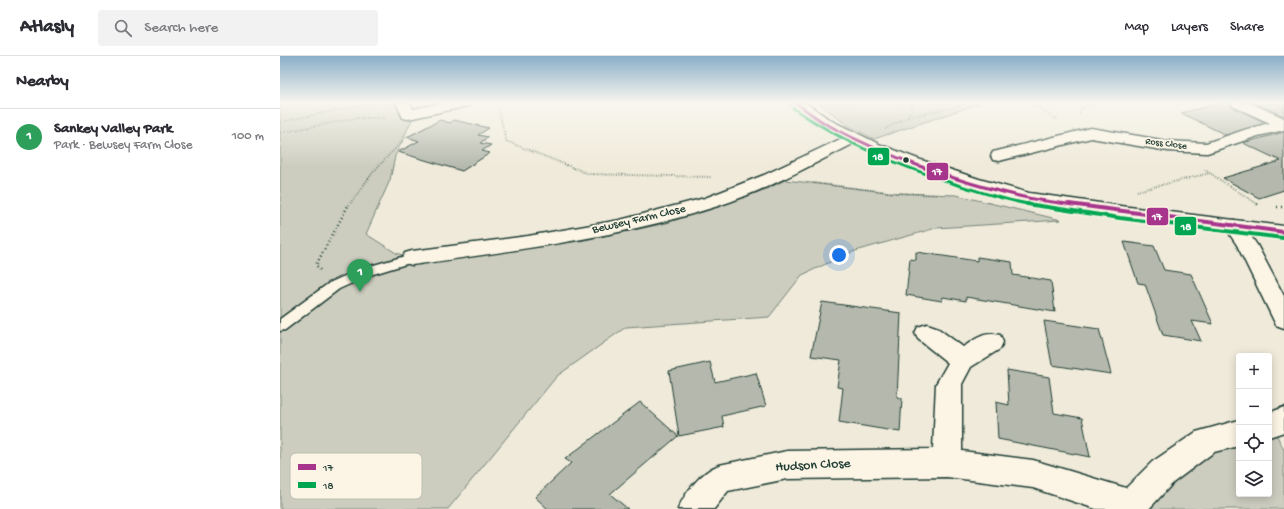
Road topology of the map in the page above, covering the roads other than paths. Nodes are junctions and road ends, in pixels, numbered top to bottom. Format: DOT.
graph roads {
  1 [pos="827,124"];
  2 [pos="1284,125"];
  3 [pos="853,138"];
  4 [pos="999,156"];
  5 [pos="1234,226"];
  6 [pos="1284,232"];
  7 [pos="412,258"];
  8 [pos="1284,319"];
  9 [pos="280,326"];
  10 [pos="927,333"];
  11 [pos="991,342"];
  12 [pos="962,360"];
  13 [pos="1284,419"];
  14 [pos="1272,424"];
  15 [pos="1236,434"];
  16 [pos="947,463"];
  17 [pos="1132,507"];
  18 [pos="694,509"];
  1 -- 3 [label="street"];
  2 -- 4 [label="street, Ross Close"];
  3 -- 5 [label="street"];
  3 -- 7 [label="street, Bewsey Farm Close"];
  5 -- 6 [label="street"];
  5 -- 8 [label="street"];
  7 -- 9 [label="lane"];
  10 -- 12 [label="street"];
  11 -- 12 [label="street"];
  12 -- 16 [label="street"];
  13 -- 14 [label="street"];
  15 -- 17 [label="street, Hudson Close"];
  16 -- 17 [label="street, Hudson Close"];
  16 -- 18 [label="street, Hudson Close"];
}
